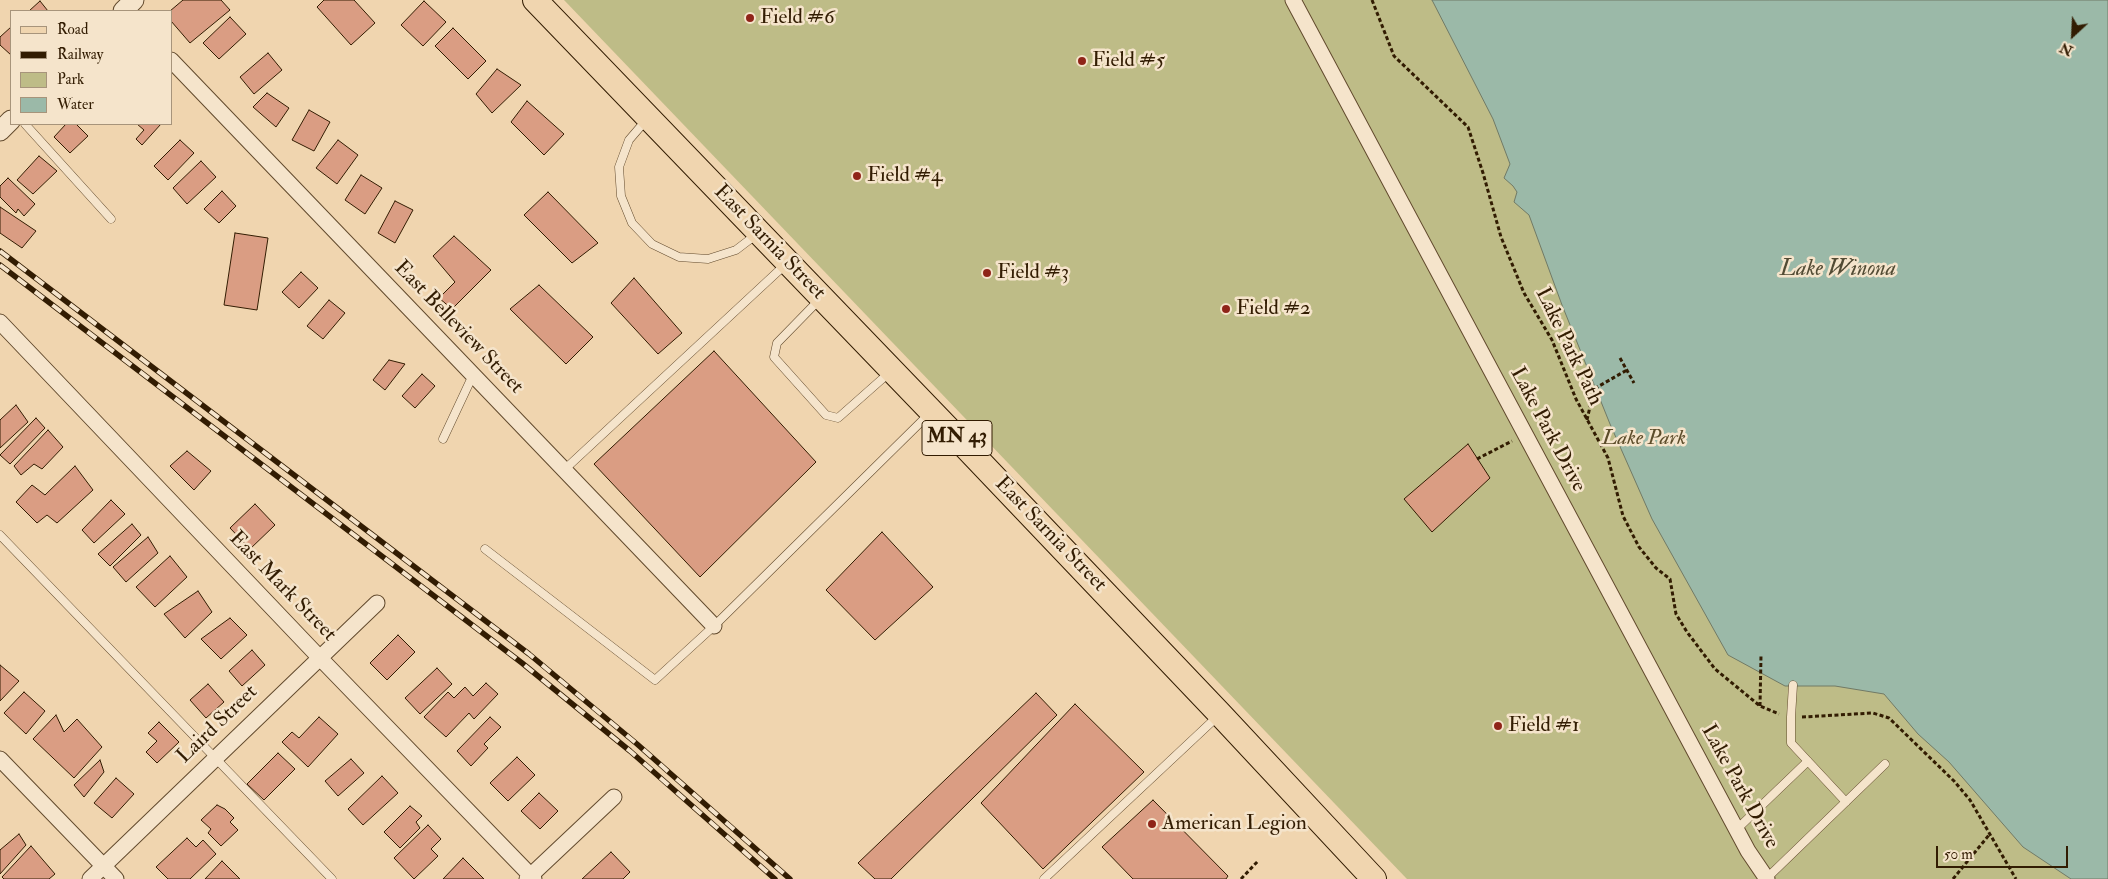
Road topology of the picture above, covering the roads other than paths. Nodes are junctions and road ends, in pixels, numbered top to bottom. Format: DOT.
graph roads {
  1 [pos="535,0"];
  2 [pos="1294,0"];
  3 [pos="172,61"];
  4 [pos="648,117"];
  5 [pos="10,121"];
  6 [pos="26,125"];
  7 [pos="0,131"];
  8 [pos="111,219"];
  9 [pos="759,232"];
  10 [pos="788,262"];
  11 [pos="822,297"];
  12 [pos="0,322"];
  13 [pos="892,370"];
  14 [pos="473,375"];
  15 [pos="931,411"];
  16 [pos="443,439"];
  17 [pos="564,470"];
  18 [pos="0,535"];
  19 [pos="485,549"];
  20 [pos="377,603"];
  21 [pos="714,626"];
  22 [pos="319,657"];
  23 [pos="1793,685"];
  24 [pos="1220,714"];
  25 [pos="215,758"];
  26 [pos="0,759"];
  27 [pos="1808,761"];
  28 [pos="1885,764"];
  29 [pos="614,798"];
  30 [pos="1846,802"];
  31 [pos="1737,829"];
  32 [pos="103,866"];
  33 [pos="531,878"];
  34 [pos="90,879"];
  35 [pos="116,879"];
  36 [pos="332,879"];
  37 [pos="1044,879"];
  38 [pos="1374,879"];
  39 [pos="1766,879"];
  1 -- 4 [label="main road, East Sarnia Street / MN 43"];
  2 -- 31 [label="street, Lake Park Drive"];
  3 -- 14 [label="street, East Belleview Street"];
  4 -- 9 [label="main road, East Sarnia Street / MN 43"];
  4 -- 9 [label="lane"];
  5 -- 7 [label="street"];
  6 -- 8 [label="lane"];
  9 -- 10 [label="main road, East Sarnia Street / MN 43"];
  10 -- 11 [label="main road, East Sarnia Street / MN 43"];
  10 -- 17 [label="lane"];
  11 -- 13 [label="main road, East Sarnia Street / MN 43"];
  11 -- 13 [label="lane"];
  12 -- 22 [label="street, East Mark Street"];
  13 -- 15 [label="main road, East Sarnia Street / MN 43"];
  14 -- 16 [label="lane"];
  14 -- 17 [label="street, East Belleview Street"];
  15 -- 21 [label="lane"];
  15 -- 24 [label="main road, East Sarnia Street / MN 43"];
  17 -- 21 [label="street, East Belleview Street"];
  18 -- 25 [label="lane"];
  19 -- 21 [label="lane"];
  20 -- 22 [label="street, Laird Street"];
  22 -- 25 [label="street, Laird Street"];
  22 -- 33 [label="street, East Mark Street"];
  23 -- 27 [label="lane"];
  24 -- 37 [label="lane"];
  24 -- 38 [label="main road, East Sarnia Street / MN 43"];
  25 -- 32 [label="street, Laird Street"];
  25 -- 36 [label="lane"];
  26 -- 32 [label="street"];
  27 -- 30 [label="lane"];
  27 -- 31 [label="lane"];
  28 -- 30 [label="lane"];
  29 -- 33 [label="street"];
  30 -- 39 [label="lane"];
  31 -- 39 [label="street, Lake Park Drive"];
  32 -- 34 [label="street, Laird Street"];
  32 -- 35 [label="street"];
}
